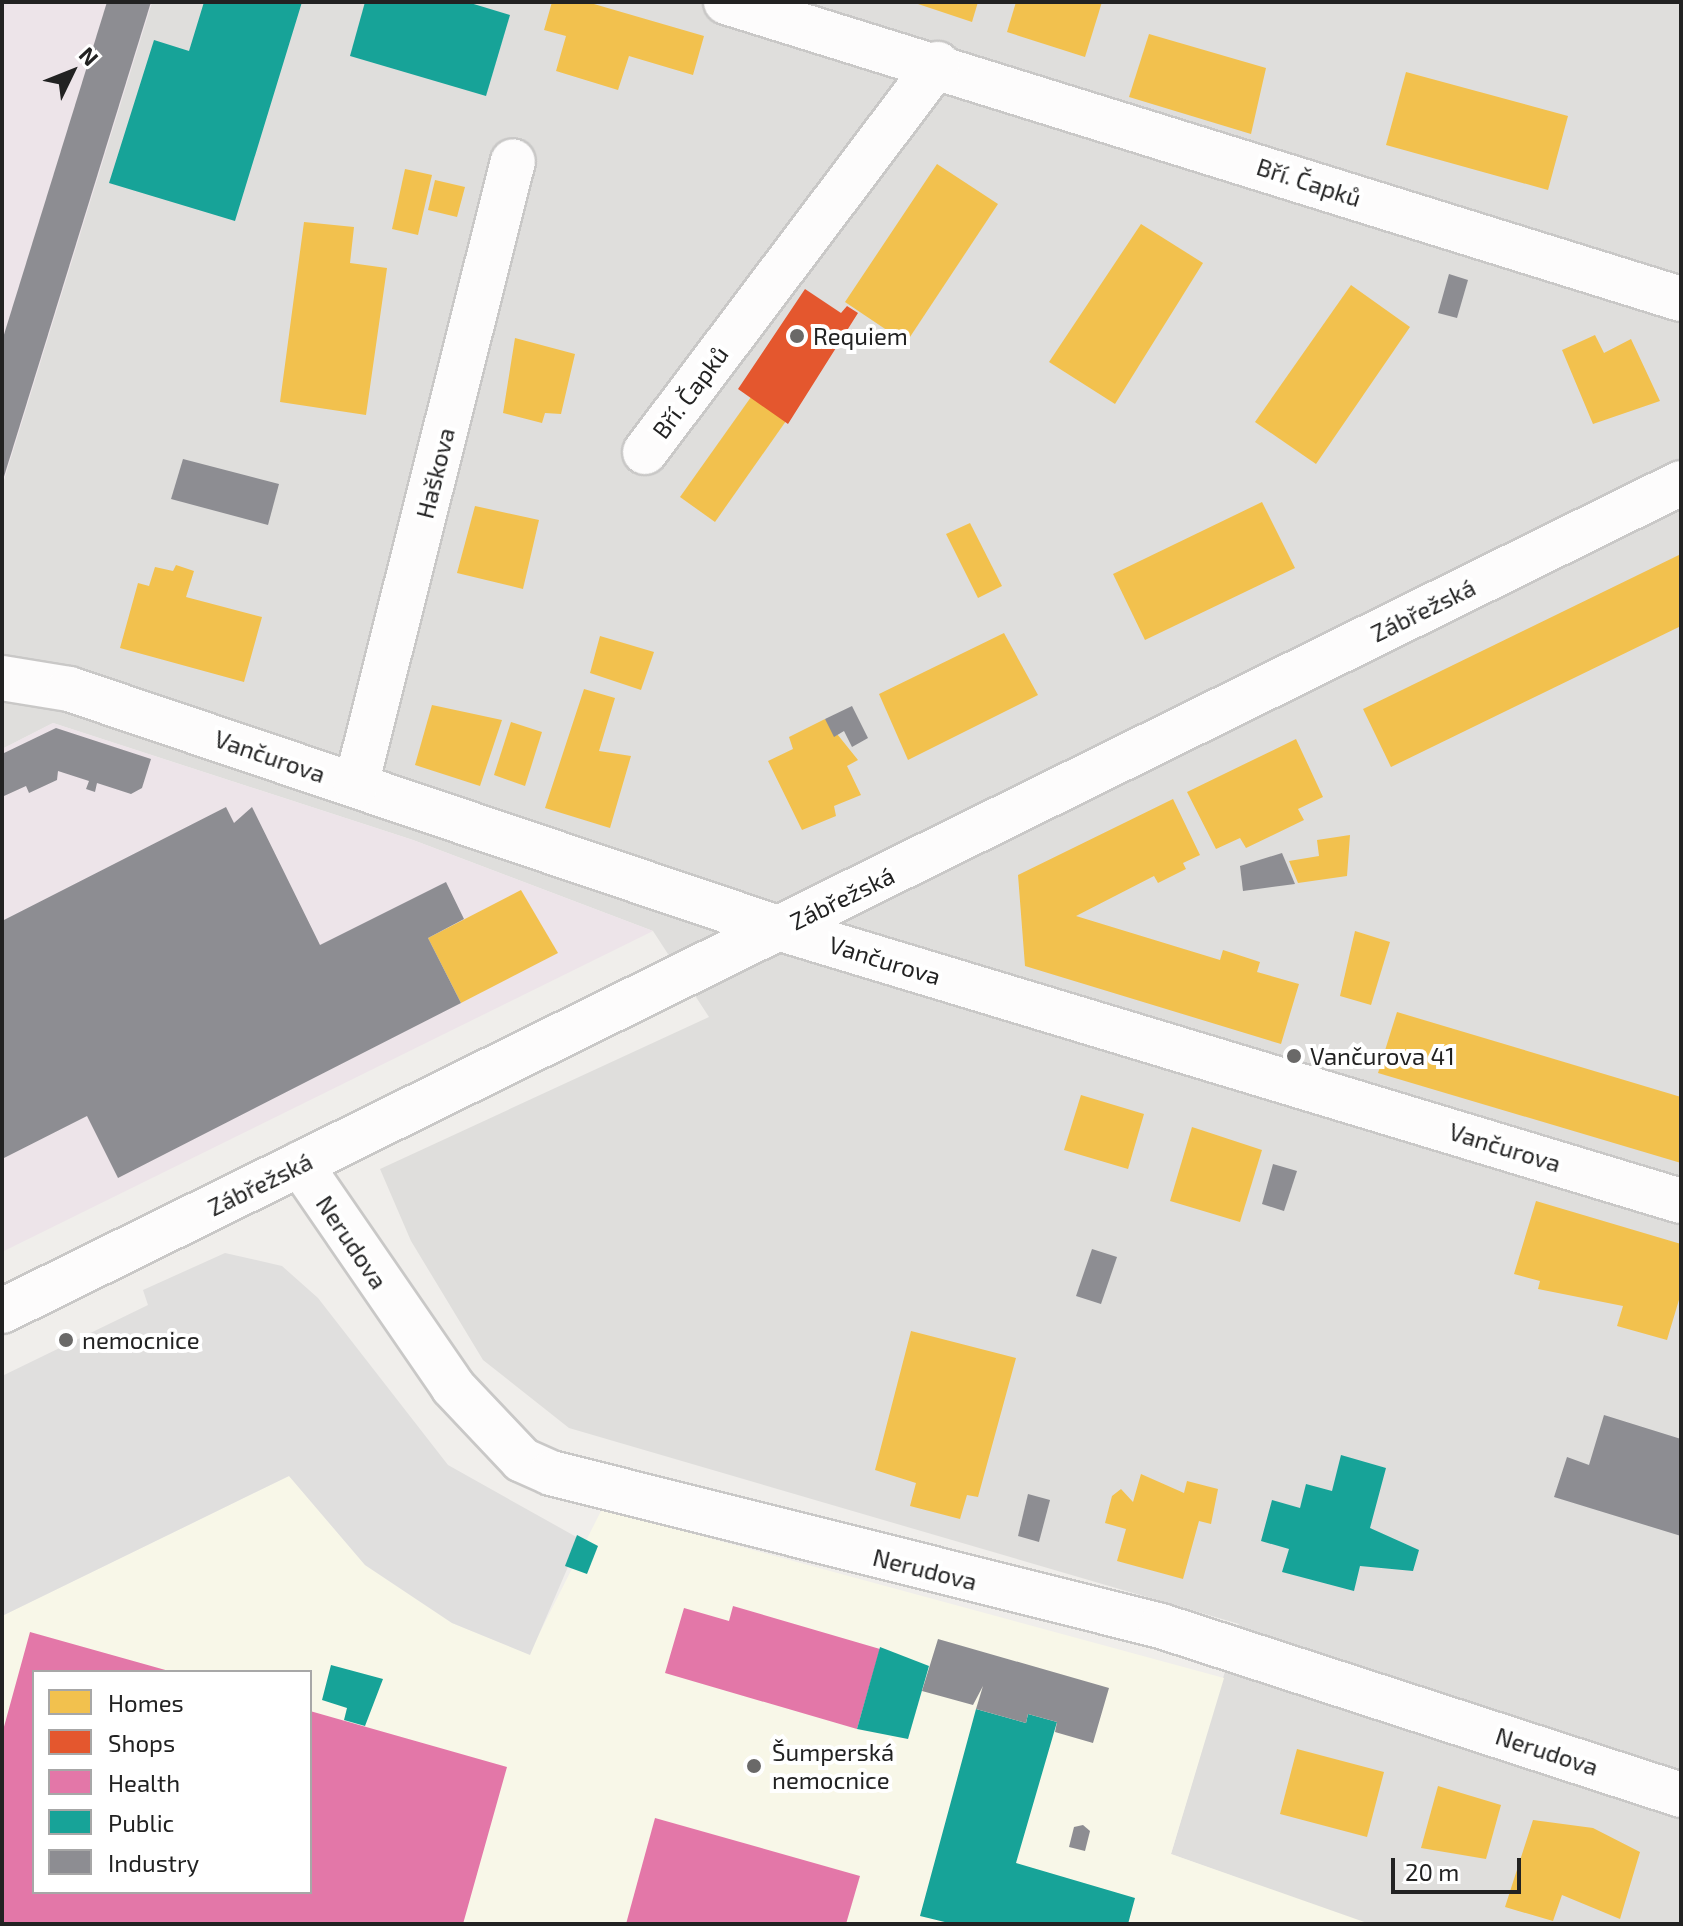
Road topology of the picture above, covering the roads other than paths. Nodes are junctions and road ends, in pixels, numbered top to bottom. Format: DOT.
graph roads {
  1 [pos="726,2"];
  2 [pos="937,64"];
  3 [pos="513,161"];
  4 [pos="1681,299"];
  5 [pos="645,452"];
  6 [pos="1681,483"];
  7 [pos="2,678"];
  8 [pos="356,785"];
  9 [pos="781,929"];
  10 [pos="300,1164"];
  11 [pos="1681,1201"];
  12 [pos="2,1311"];
  13 [pos="1681,1795"];
  1 -- 2 [label="street, Bří. Čapků"];
  2 -- 4 [label="street, Bří. Čapků"];
  2 -- 5 [label="street, Bří. Čapků"];
  3 -- 8 [label="street, Haškova"];
  6 -- 9 [label="street, Zábřežská"];
  7 -- 8 [label="street, Vančurova"];
  8 -- 9 [label="street, Vančurova"];
  9 -- 10 [label="street, Zábřežská"];
  9 -- 11 [label="street, Vančurova"];
  10 -- 12 [label="street, Zábřežská"];
  10 -- 13 [label="street, Nerudova"];
}
